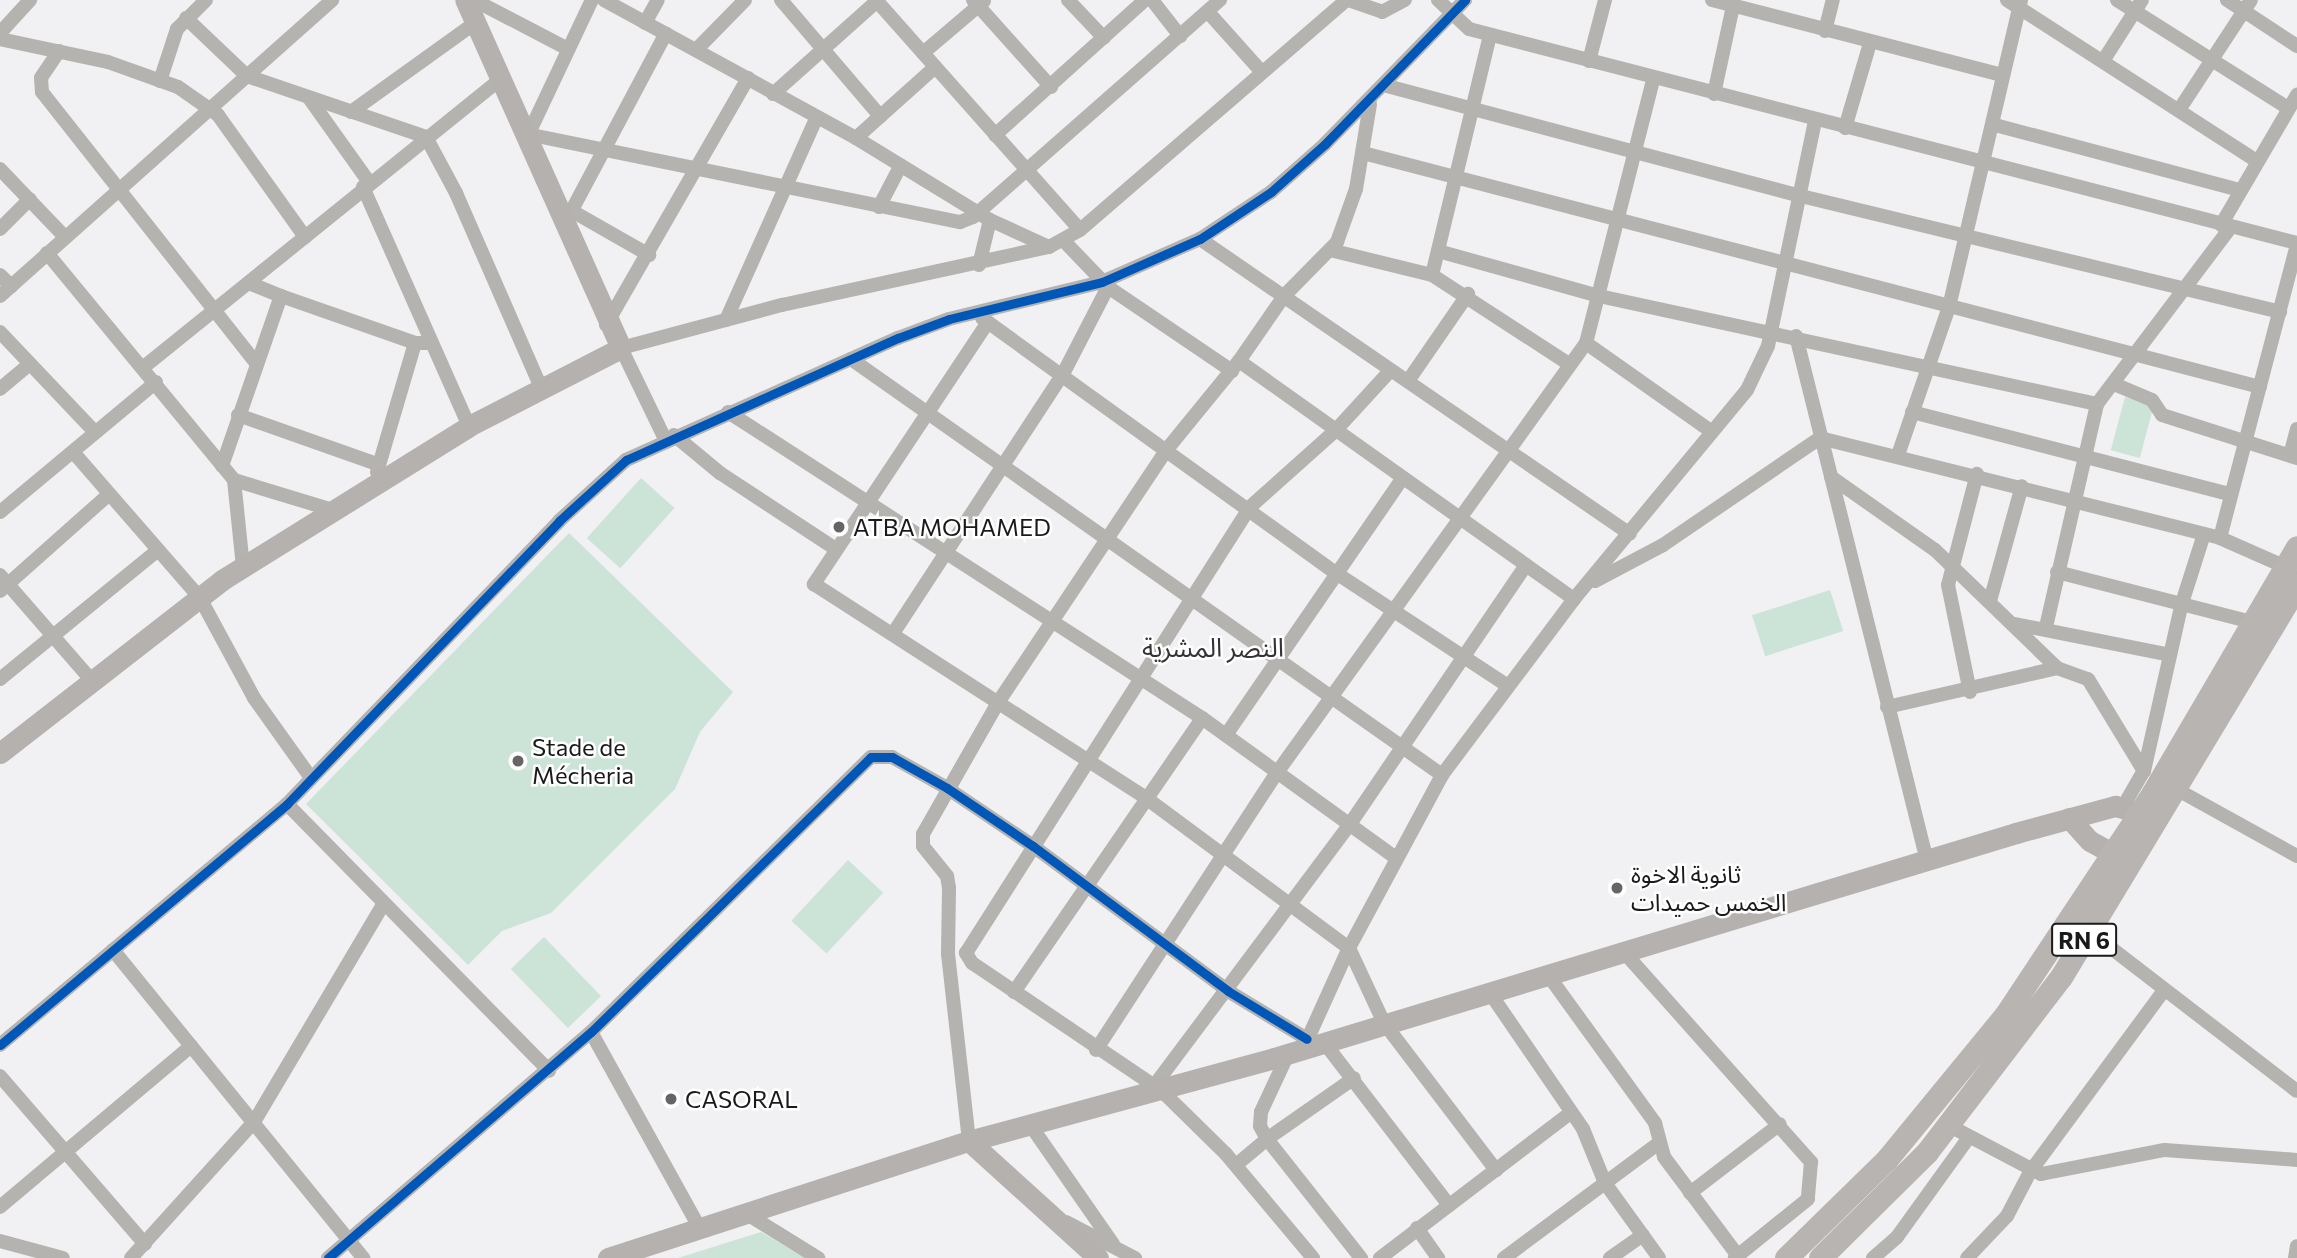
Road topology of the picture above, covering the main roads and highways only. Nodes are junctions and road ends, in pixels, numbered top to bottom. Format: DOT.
graph roads {
  1 [pos="465,0"];
  2 [pos="2293,561"];
  3 [pos="2297,586"];
  4 [pos="2261,624"];
  5 [pos="0,753"];
  6 [pos="2141,812"];
  7 [pos="2069,818"];
  8 [pos="2122,859"];
  9 [pos="969,1141"];
  10 [pos="1105,1251"];
  11 [pos="608,1258"];
  12 [pos="1786,1258"];
  13 [pos="1821,1258"];
  1 -- 5 [label="main road"];
  2 -- 4 [label="main road, RN 6"];
  3 -- 4 [label="main road, RN 6"];
  4 -- 6 [label="main road, RN 6"];
  4 -- 6 [label="main road, RN 6"];
  6 -- 7 [label="main road"];
  6 -- 8 [label="main road, RN 6"];
  7 -- 8 [label="main road"];
  7 -- 9 [label="main road"];
  8 -- 12 [label="main road, RN 6"];
  8 -- 13 [label="main road, RN 6"];
  9 -- 10 [label="main road"];
  9 -- 11 [label="main road"];
}
